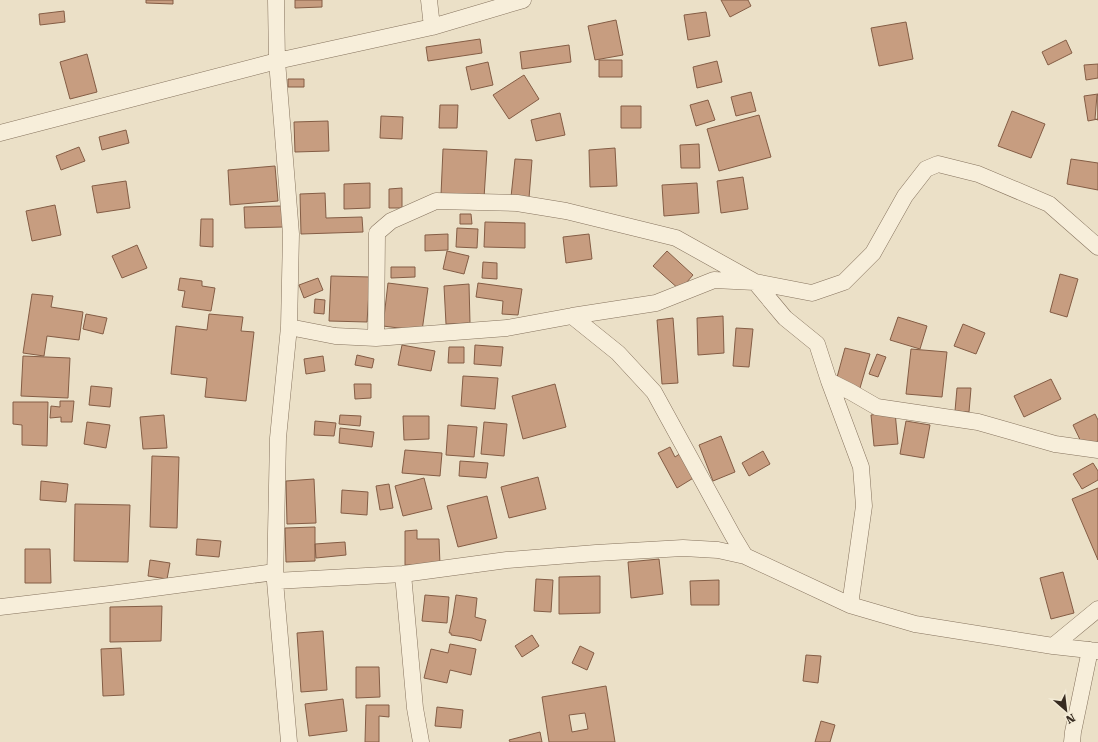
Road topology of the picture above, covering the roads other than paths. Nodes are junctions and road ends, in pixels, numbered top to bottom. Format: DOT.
graph roads {
  1 [pos="276,0"];
  2 [pos="430,0"];
  3 [pos="523,0"];
  4 [pos="432,27"];
  5 [pos="277,61"];
  6 [pos="0,133"];
  7 [pos="1098,247"];
  8 [pos="755,282"];
  9 [pos="572,316"];
  10 [pos="289,327"];
  11 [pos="376,338"];
  12 [pos="829,381"];
  13 [pos="1098,450"];
  14 [pos="745,556"];
  15 [pos="403,574"];
  16 [pos="275,576"];
  17 [pos="850,604"];
  18 [pos="0,607"];
  19 [pos="1098,610"];
  20 [pos="1053,646"];
  21 [pos="1094,650"];
  22 [pos="289,742"];
  23 [pos="421,742"];
  24 [pos="1072,742"];
  1 -- 5 [label="street"];
  2 -- 4 [label="street"];
  3 -- 4 [label="street"];
  4 -- 5 [label="street"];
  5 -- 6 [label="street"];
  5 -- 10 [label="street"];
  7 -- 8 [label="street"];
  8 -- 9 [label="street"];
  8 -- 11 [label="street"];
  8 -- 12 [label="street"];
  9 -- 11 [label="street"];
  9 -- 14 [label="street"];
  10 -- 11 [label="street"];
  10 -- 16 [label="street"];
  12 -- 13 [label="street"];
  12 -- 17 [label="street"];
  14 -- 15 [label="street"];
  14 -- 17 [label="street"];
  15 -- 16 [label="street"];
  15 -- 23 [label="street"];
  16 -- 18 [label="street"];
  16 -- 22 [label="street"];
  17 -- 20 [label="street"];
  19 -- 20 [label="street"];
  20 -- 21 [label="street"];
  21 -- 24 [label="street"];
}
